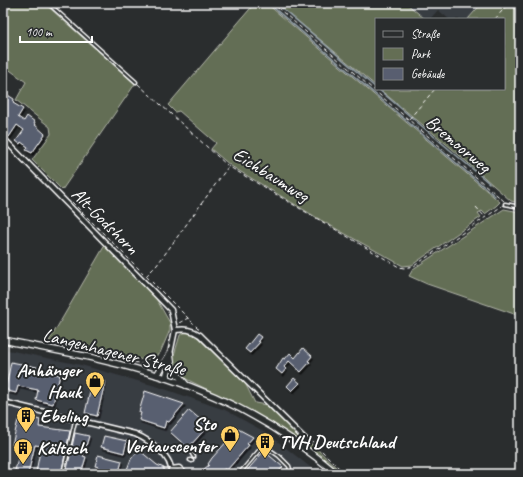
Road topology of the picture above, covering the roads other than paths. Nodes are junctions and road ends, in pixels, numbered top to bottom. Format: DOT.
graph roads {
  1 [pos="48,3"];
  2 [pos="136,82"];
  3 [pos="3,138"];
  4 [pos="505,204"];
  5 [pos="520,207"];
  6 [pos="175,330"];
  7 [pos="3,340"];
  8 [pos="171,357"];
  9 [pos="157,375"];
  10 [pos="166,378"];
  11 [pos="186,385"];
  12 [pos="3,402"];
  13 [pos="26,407"];
  14 [pos="26,414"];
  15 [pos="75,419"];
  16 [pos="307,441"];
  17 [pos="171,472"];
  18 [pos="63,474"];
  19 [pos="185,474"];
  20 [pos="239,474"];
  21 [pos="286,474"];
  22 [pos="336,474"];
  1 -- 2 [label="lane"];
  3 -- 6 [label="street, Alt-Godshorn"];
  4 -- 5 [label="lane"];
  6 -- 8 [label="street, Alt-Godshorn"];
  6 -- 16 [label="street"];
  7 -- 9 [label="main road, Langenhagener Straße"];
  8 -- 9 [label="main road"];
  8 -- 10 [label="main road"];
  8 -- 11 [label="main road"];
  9 -- 10 [label="main road, Langenhagener Straße"];
  10 -- 11 [label="main road, Langenhagener Straße"];
  11 -- 22 [label="main road, Langenhagener Straße"];
  12 -- 13 [label="street"];
  13 -- 14 [label="lane"];
  13 -- 15 [label="street"];
  15 -- 17 [label="street"];
  15 -- 18 [label="lane"];
  17 -- 19 [label="street"];
  20 -- 21 [label="lane"];
}
